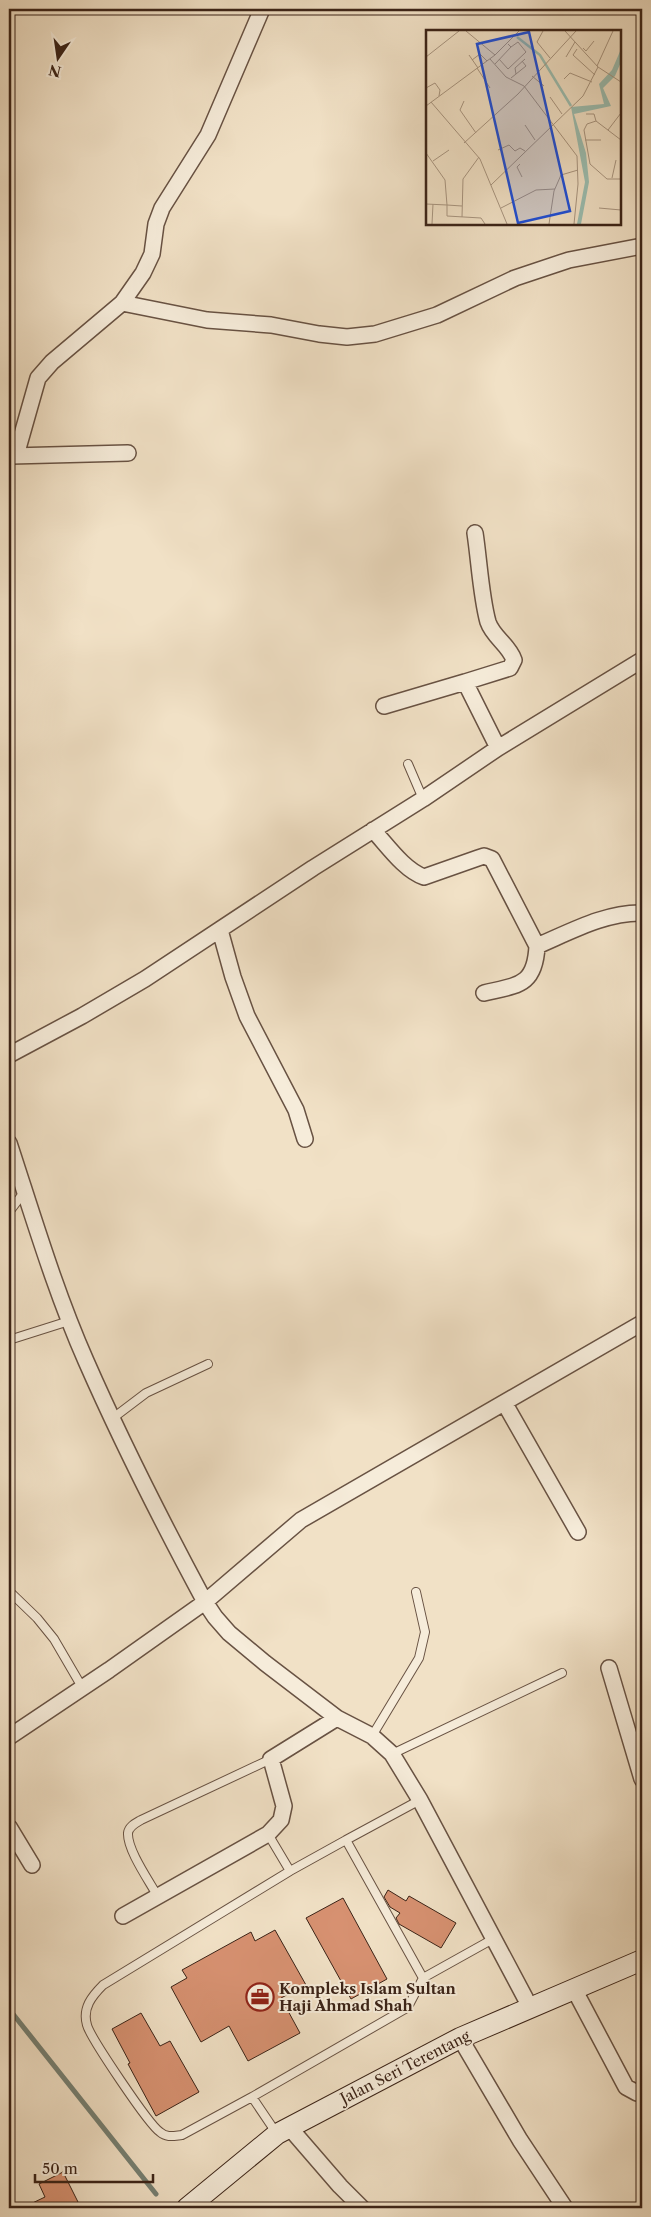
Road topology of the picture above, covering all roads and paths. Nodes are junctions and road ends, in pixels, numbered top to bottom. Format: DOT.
graph roads {
  1 [pos="262,9"];
  2 [pos="642,246"];
  3 [pos="122,303"];
  4 [pos="128,453"];
  5 [pos="10,456"];
  6 [pos="475,533"];
  7 [pos="642,660"];
  8 [pos="465,682"];
  9 [pos="384,706"];
  10 [pos="498,748"];
  11 [pos="408,764"];
  12 [pos="423,799"];
  13 [pos="373,830"];
  14 [pos="642,913"];
  15 [pos="220,930"];
  16 [pos="537,946"];
  17 [pos="484,993"];
  18 [pos="9,1055"];
  19 [pos="305,1139"];
  20 [pos="9,1143"];
  21 [pos="25,1191"];
  22 [pos="9,1212"];
  23 [pos="69,1321"];
  24 [pos="642,1323"];
  25 [pos="9,1340"];
  26 [pos="208,1364"];
  27 [pos="504,1404"];
  28 [pos="113,1418"];
  29 [pos="578,1532"];
  30 [pos="9,1591"];
  31 [pos="416,1592"];
  32 [pos="205,1602"];
  33 [pos="609,1668"];
  34 [pos="562,1673"];
  35 [pos="82,1686"];
  36 [pos="337,1718"];
  37 [pos="372,1736"];
  38 [pos="9,1737"];
  39 [pos="392,1754"];
  40 [pos="271,1759"];
  41 [pos="642,1779"];
  42 [pos="420,1800"];
  43 [pos="9,1826"];
  44 [pos="268,1834"];
  45 [pos="346,1840"];
  46 [pos="32,1866"];
  47 [pos="290,1870"];
  48 [pos="158,1897"];
  49 [pos="123,1916"];
  50 [pos="494,1939"];
  51 [pos="642,1960"];
  52 [pos="423,1978"];
  53 [pos="574,1989"];
  54 [pos="530,2007"];
  55 [pos="460,2038"];
  56 [pos="642,2092"];
  57 [pos="252,2097"];
  58 [pos="283,2130"];
  59 [pos="187,2208"];
  60 [pos="362,2208"];
  61 [pos="565,2208"];
  1 -- 3 [label="street"];
  2 -- 3 [label="street"];
  3 -- 5 [label="street"];
  4 -- 5 [label="street"];
  6 -- 8 [label="street"];
  7 -- 10 [label="street"];
  8 -- 9 [label="street"];
  8 -- 10 [label="street"];
  10 -- 12 [label="street"];
  11 -- 12 [label="lane"];
  12 -- 13 [label="street"];
  13 -- 15 [label="street"];
  13 -- 16 [label="street"];
  14 -- 16 [label="street"];
  15 -- 18 [label="street"];
  15 -- 19 [label="street"];
  16 -- 17 [label="street"];
  20 -- 21 [label="street"];
  21 -- 22 [label="lane"];
  21 -- 23 [label="street"];
  23 -- 25 [label="lane"];
  23 -- 28 [label="street"];
  24 -- 27 [label="street"];
  26 -- 28 [label="lane"];
  27 -- 29 [label="street"];
  27 -- 32 [label="street"];
  28 -- 32 [label="street"];
  30 -- 35 [label="lane"];
  31 -- 37 [label="lane"];
  32 -- 35 [label="street"];
  32 -- 36 [label="street"];
  33 -- 41 [label="street"];
  34 -- 39 [label="lane"];
  35 -- 38 [label="street"];
  36 -- 37 [label="street"];
  36 -- 40 [label="street"];
  37 -- 39 [label="street"];
  39 -- 42 [label="street"];
  40 -- 44 [label="street"];
  40 -- 48 [label="lane"];
  42 -- 45 [label="lane"];
  42 -- 50 [label="street"];
  43 -- 46 [label="street"];
  44 -- 47 [label="lane"];
  44 -- 48 [label="street"];
  45 -- 47 [label="lane"];
  45 -- 52 [label="lane"];
  47 -- 57 [label="lane"];
  48 -- 49 [label="street"];
  50 -- 52 [label="lane"];
  50 -- 54 [label="street"];
  51 -- 53 [label="street, Jalan Seri Terentang"];
  52 -- 57 [label="lane"];
  53 -- 54 [label="street, Jalan Seri Terentang"];
  53 -- 56 [label="street"];
  54 -- 55 [label="street, Jalan Seri Terentang"];
  55 -- 58 [label="street, Jalan Seri Terentang"];
  55 -- 61 [label="street"];
  57 -- 58 [label="lane"];
  58 -- 59 [label="street, Jalan Seri Terentang"];
  58 -- 60 [label="street"];
}
